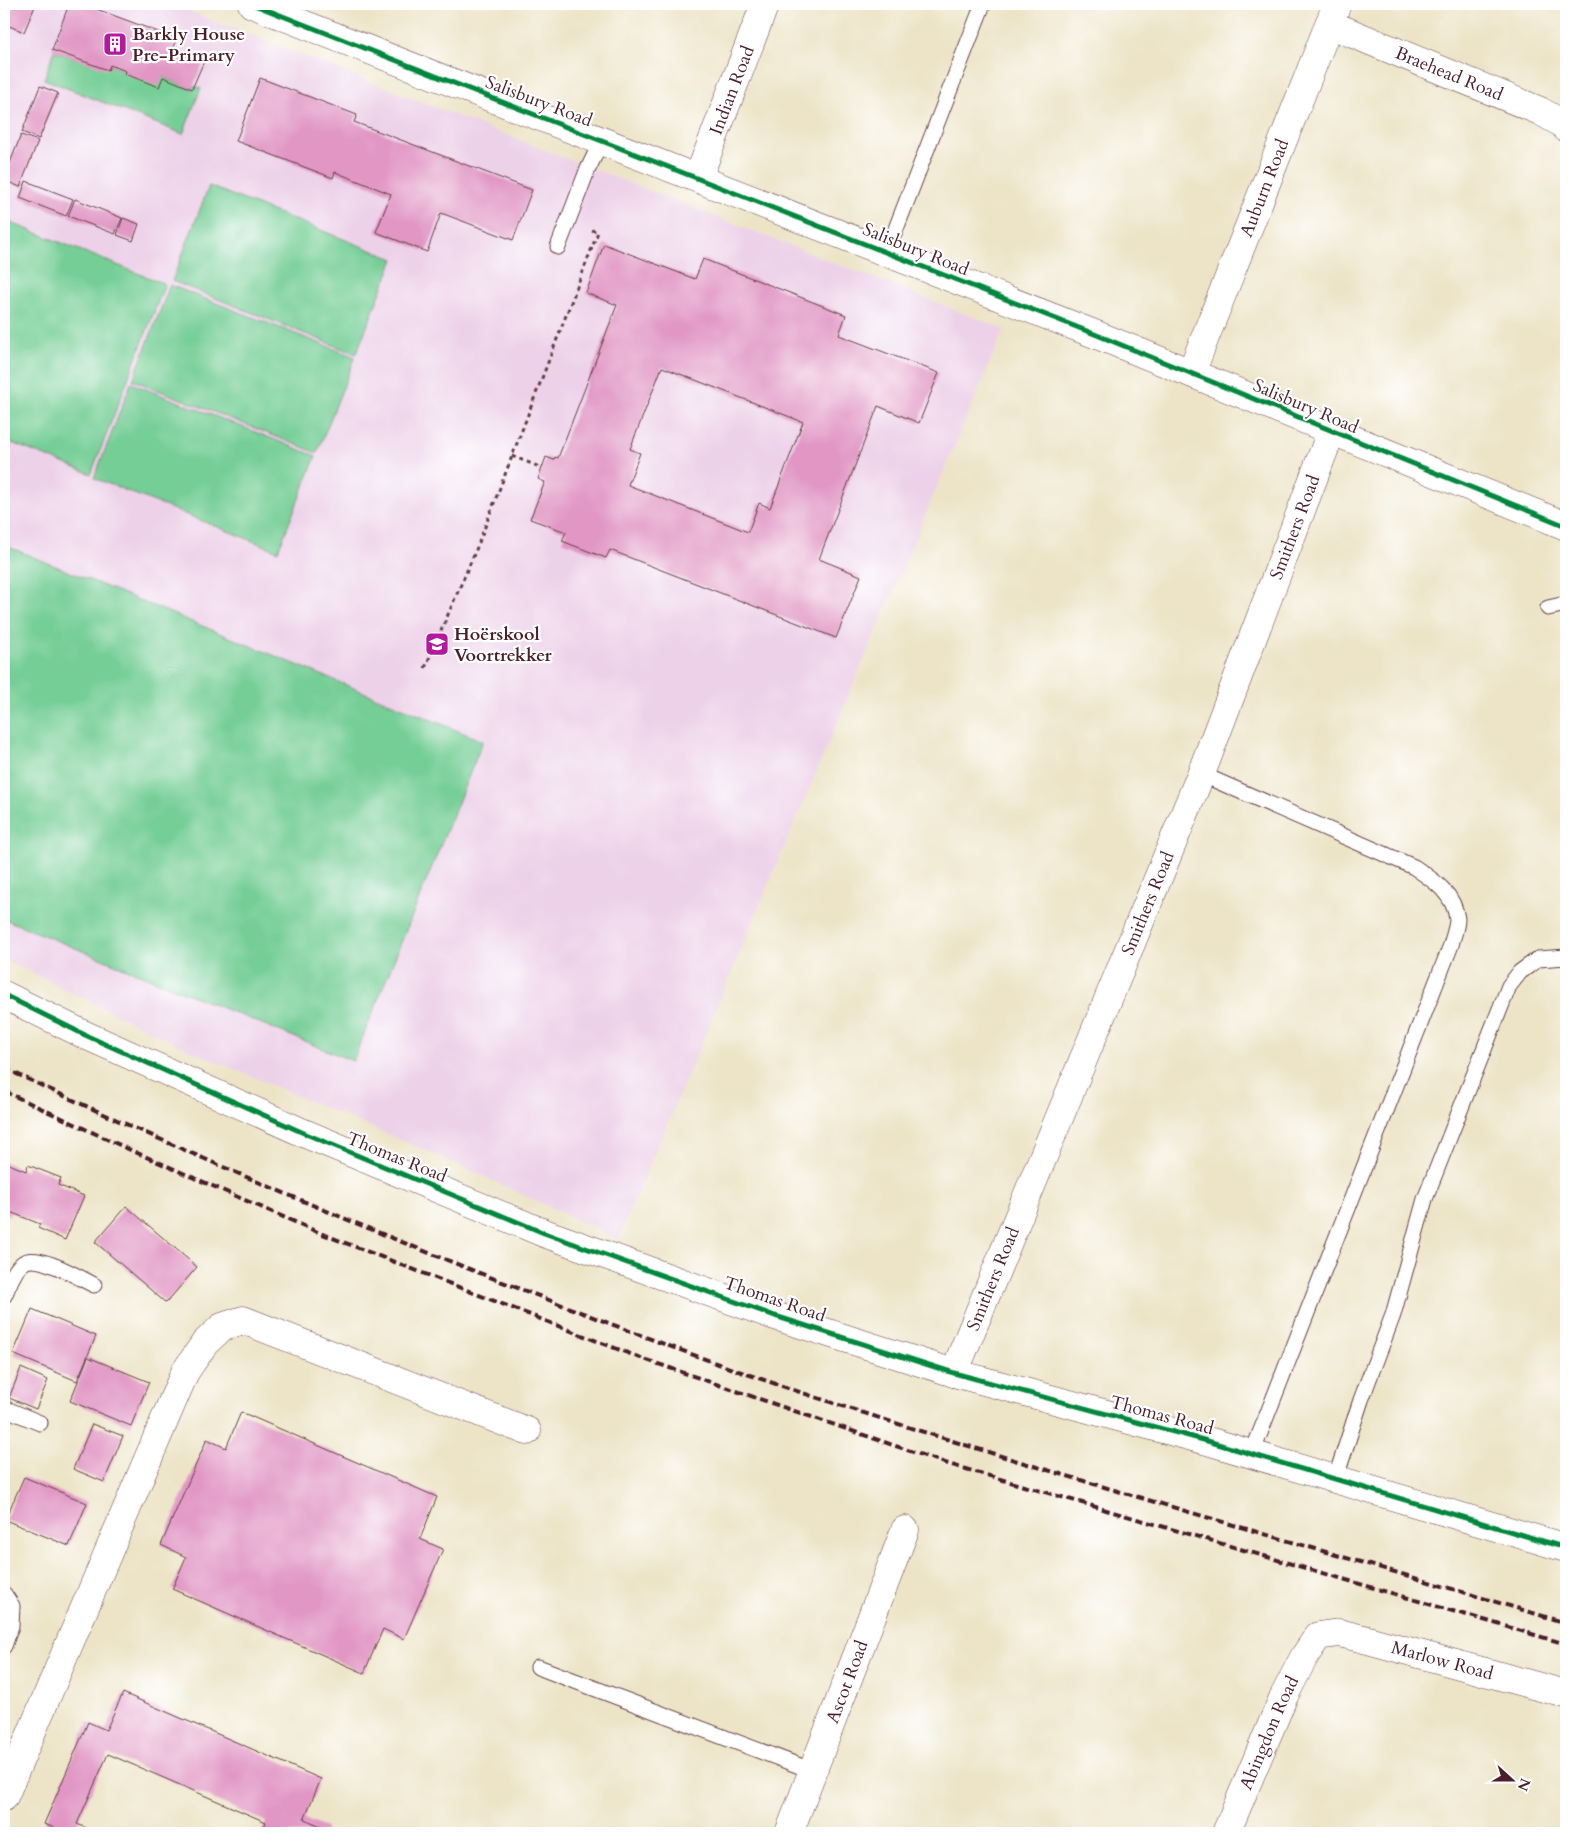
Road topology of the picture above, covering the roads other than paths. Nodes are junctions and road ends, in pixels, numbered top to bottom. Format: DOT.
graph roads {
  1 [pos="252,4"];
  2 [pos="765,4"];
  3 [pos="983,4"];
  4 [pos="1333,14"];
  5 [pos="1566,128"];
  6 [pos="602,140"];
  7 [pos="698,178"];
  8 [pos="558,247"];
  9 [pos="887,252"];
  10 [pos="1191,373"];
  11 [pos="1331,432"];
  12 [pos="1566,526"];
  13 [pos="1566,604"];
  14 [pos="1548,608"];
  15 [pos="1202,774"];
  16 [pos="1566,957"];
  17 [pos="4,995"];
  18 [pos="94,1285"];
  19 [pos="4,1296"];
  20 [pos="954,1373"];
  21 [pos="4,1408"];
  22 [pos="40,1423"];
  23 [pos="527,1431"];
  24 [pos="1251,1456"];
  25 [pos="1334,1480"];
  26 [pos="905,1530"];
  27 [pos="1566,1548"];
  28 [pos="4,1594"];
  29 [pos="1318,1636"];
  30 [pos="4,1646"];
  31 [pos="538,1667"];
  32 [pos="1566,1694"];
  33 [pos="813,1772"];
  34 [pos="4,1797"];
  35 [pos="789,1833"];
  36 [pos="1226,1833"];
  1 -- 6 [label="street, Salisbury Road"];
  2 -- 7 [label="street, Indian Road"];
  3 -- 9 [label="lane"];
  4 -- 5 [label="street, Braehead Road"];
  4 -- 10 [label="street, Auburn Road"];
  6 -- 7 [label="street, Salisbury Road"];
  6 -- 8 [label="lane"];
  7 -- 9 [label="street, Salisbury Road"];
  9 -- 10 [label="street, Salisbury Road"];
  10 -- 11 [label="street, Salisbury Road"];
  11 -- 12 [label="street, Salisbury Road"];
  11 -- 15 [label="street, Smithers Road"];
  13 -- 14 [label="lane"];
  15 -- 20 [label="street, Smithers Road"];
  15 -- 24 [label="lane"];
  16 -- 25 [label="lane"];
  17 -- 20 [label="street, Thomas Road"];
  18 -- 19 [label="lane"];
  20 -- 24 [label="street, Thomas Road"];
  21 -- 22 [label="lane"];
  23 -- 34 [label="street"];
  24 -- 25 [label="street, Thomas Road"];
  25 -- 27 [label="street, Thomas Road"];
  26 -- 33 [label="street, Ascot Road"];
  28 -- 30 [label="lane"];
  29 -- 32 [label="street, Marlow Road"];
  29 -- 36 [label="street, Abingdon Road"];
  31 -- 33 [label="lane"];
  33 -- 35 [label="street, Ascot Road"];
}
